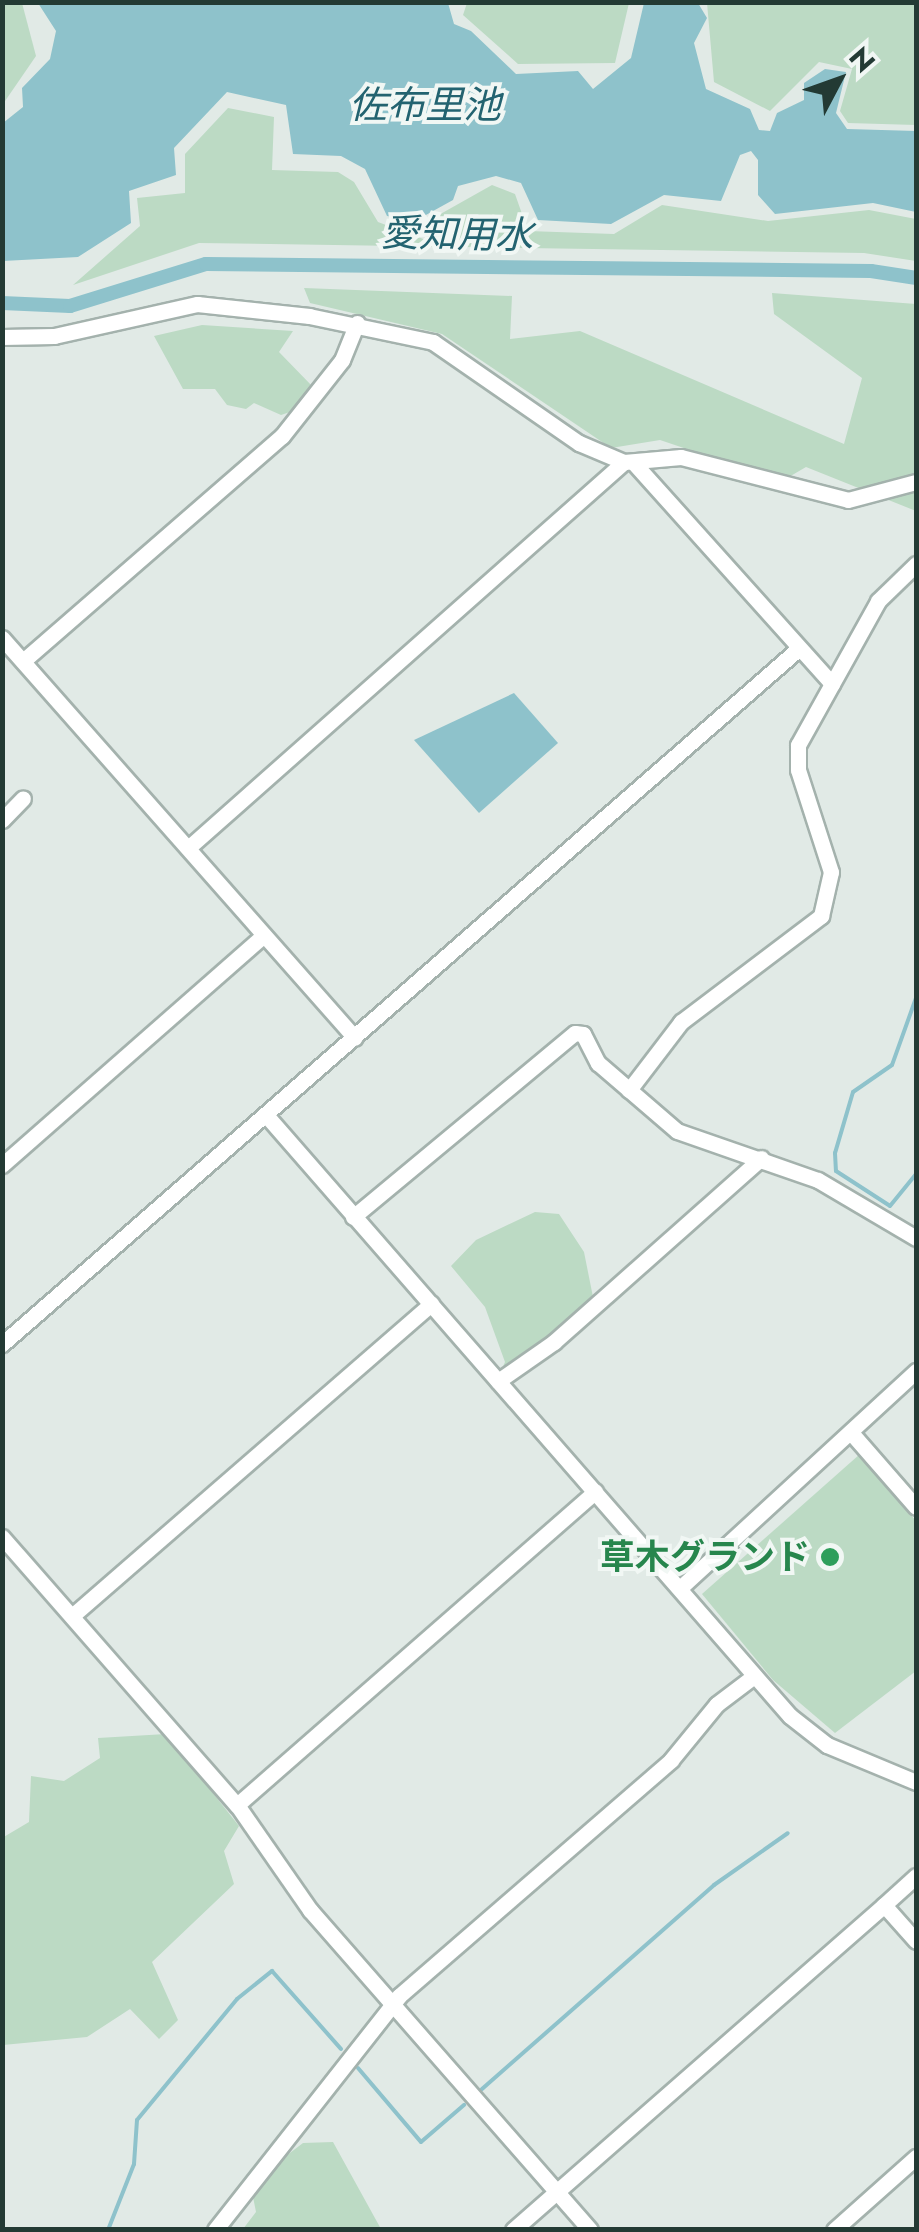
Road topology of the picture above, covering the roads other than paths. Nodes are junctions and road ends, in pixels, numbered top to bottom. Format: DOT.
graph roads {
  1 [pos="357,324"];
  2 [pos="2,337"];
  3 [pos="629,462"];
  4 [pos="916,482"];
  5 [pos="916,564"];
  6 [pos="2,638"];
  7 [pos="798,650"];
  8 [pos="23,662"];
  9 [pos="832,684"];
  10 [pos="23,798"];
  11 [pos="2,820"];
  12 [pos="188,848"];
  13 [pos="263,936"];
  14 [pos="355,1038"];
  15 [pos="629,1090"];
  16 [pos="266,1115"];
  17 [pos="762,1158"];
  18 [pos="2,1165"];
  19 [pos="354,1217"];
  20 [pos="916,1238"];
  21 [pos="431,1304"];
  22 [pos="2,1344"];
  23 [pos="916,1371"];
  24 [pos="498,1381"];
  25 [pos="854,1436"];
  26 [pos="596,1492"];
  27 [pos="916,1507"];
  28 [pos="2,1537"];
  29 [pos="680,1588"];
  30 [pos="72,1616"];
  31 [pos="754,1676"];
  32 [pos="916,1782"];
  33 [pos="237,1805"];
  34 [pos="916,1876"];
  35 [pos="884,1904"];
  36 [pos="916,1941"];
  37 [pos="393,2003"];
  38 [pos="916,2157"];
  39 [pos="557,2192"];
  40 [pos="215,2230"];
  41 [pos="513,2230"];
  42 [pos="590,2230"];
  43 [pos="834,2230"];
  1 -- 2 [label="street"];
  1 -- 3 [label="street"];
  1 -- 8 [label="street"];
  3 -- 4 [label="street"];
  3 -- 7 [label="street"];
  3 -- 12 [label="street"];
  5 -- 9 [label="street"];
  6 -- 8 [label="street"];
  7 -- 9 [label="street"];
  7 -- 14 [label="street"];
  8 -- 12 [label="street"];
  9 -- 15 [label="street"];
  10 -- 11 [label="street"];
  12 -- 13 [label="street"];
  13 -- 14 [label="street"];
  13 -- 18 [label="street"];
  14 -- 16 [label="street"];
  15 -- 17 [label="street"];
  15 -- 19 [label="street"];
  16 -- 19 [label="street"];
  16 -- 22 [label="street"];
  17 -- 20 [label="street"];
  17 -- 24 [label="street"];
  19 -- 21 [label="street"];
  21 -- 24 [label="street"];
  21 -- 30 [label="street"];
  23 -- 25 [label="street"];
  24 -- 26 [label="street"];
  25 -- 27 [label="street"];
  25 -- 29 [label="street"];
  26 -- 29 [label="street"];
  26 -- 33 [label="street"];
  28 -- 30 [label="street"];
  29 -- 31 [label="street"];
  30 -- 33 [label="street"];
  31 -- 32 [label="street"];
  31 -- 37 [label="street"];
  33 -- 37 [label="street"];
  34 -- 35 [label="street"];
  35 -- 36 [label="street"];
  35 -- 39 [label="street"];
  37 -- 39 [label="street"];
  37 -- 40 [label="street"];
  38 -- 43 [label="street"];
  39 -- 41 [label="street"];
  39 -- 42 [label="street"];
}
